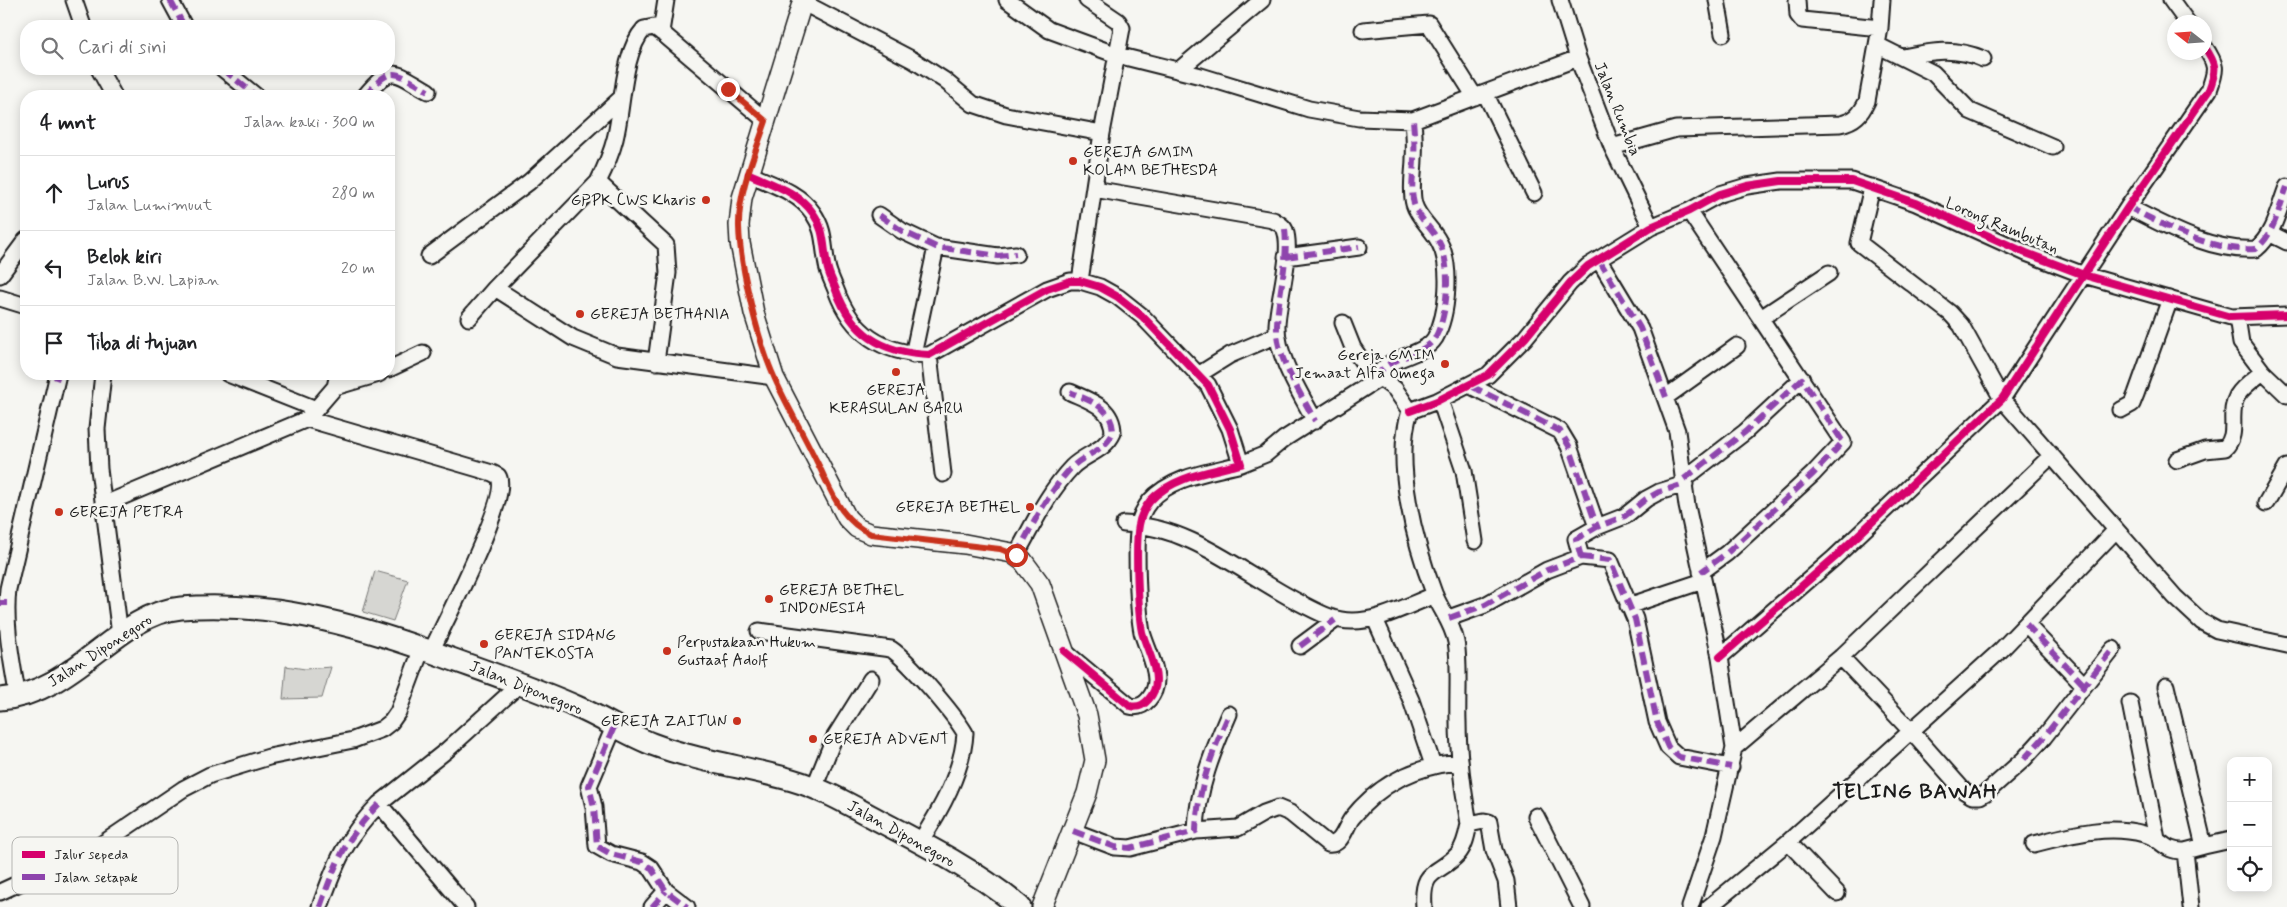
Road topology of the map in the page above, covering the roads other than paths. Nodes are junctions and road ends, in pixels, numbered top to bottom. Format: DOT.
graph roads {
  1 [pos="74,0"];
  2 [pos="170,0"];
  3 [pos="666,0"];
  4 [pos="1007,0"];
  5 [pos="1087,0"];
  6 [pos="1262,0"];
  7 [pos="1560,0"];
  8 [pos="1717,0"];
  9 [pos="1797,0"];
  10 [pos="1882,0"];
  11 [pos="2171,0"];
  12 [pos="802,1"];
  13 [pos="829,6"];
  14 [pos="2182,15"];
  15 [pos="81,20"];
  16 [pos="181,20"];
  17 [pos="1880,28"];
  18 [pos="1363,30"];
  19 [pos="661,32"];
  20 [pos="1723,34"];
  21 [pos="1877,45"];
  22 [pos="1117,55"];
  23 [pos="1903,57"];
  24 [pos="1578,58"];
  25 [pos="2212,58"];
  26 [pos="1984,59"];
  27 [pos="1179,70"];
  28 [pos="395,73"];
  29 [pos="102,75"];
  30 [pos="230,75"];
  31 [pos="385,75"];
  32 [pos="111,90"];
  33 [pos="249,90"];
  34 [pos="370,90"];
  35 [pos="428,91"];
  36 [pos="1480,95"];
  37 [pos="620,99"];
  38 [pos="1413,120"];
  39 [pos="766,121"];
  40 [pos="1102,133"];
  41 [pos="1612,147"];
  42 [pos="2053,147"];
  43 [pos="749,174"];
  44 [pos="598,182"];
  45 [pos="1872,187"];
  46 [pos="2287,187"];
  47 [pos="1094,189"];
  48 [pos="1534,193"];
  49 [pos="2128,206"];
  50 [pos="1689,211"];
  51 [pos="879,215"];
  52 [pos="1651,227"];
  53 [pos="936,247"];
  54 [pos="1359,247"];
  55 [pos="20,248"];
  56 [pos="1016,254"];
  57 [pos="429,256"];
  58 [pos="1286,257"];
  59 [pos="1599,260"];
  60 [pos="1829,272"];
  61 [pos="0,275"];
  62 [pos="2084,276"];
  63 [pos="1080,281"];
  64 [pos="495,288"];
  65 [pos="0,298"];
  66 [pos="2170,299"];
  67 [pos="20,304"];
  68 [pos="2287,316"];
  69 [pos="469,318"];
  70 [pos="1761,318"];
  71 [pos="2237,318"];
  72 [pos="1343,323"];
  73 [pos="1277,335"];
  74 [pos="1737,346"];
  75 [pos="423,354"];
  76 [pos="913,355"];
  77 [pos="929,355"];
  78 [pos="656,362"];
  79 [pos="395,367"];
  80 [pos="2263,372"];
  81 [pos="1198,375"];
  82 [pos="774,377"];
  83 [pos="1802,378"];
  84 [pos="1377,379"];
  85 [pos="56,380"];
  86 [pos="102,380"];
  87 [pos="241,380"];
  88 [pos="337,380"];
  89 [pos="1471,386"];
  90 [pos="1070,392"];
  91 [pos="2287,395"];
  92 [pos="1666,397"];
  93 [pos="1440,400"];
  94 [pos="2002,400"];
  95 [pos="2121,410"];
  96 [pos="1410,411"];
  97 [pos="312,414"];
  98 [pos="1314,421"];
  99 [pos="2051,456"];
  100 [pos="2177,460"];
  101 [pos="1241,464"];
  102 [pos="2287,467"];
  103 [pos="943,474"];
  104 [pos="1684,482"];
  105 [pos="105,504"];
  106 [pos="2266,504"];
  107 [pos="1131,524"];
  108 [pos="1598,527"];
  109 [pos="2116,530"];
  110 [pos="1475,541"];
  111 [pos="1016,555"];
  112 [pos="1581,557"];
  113 [pos="1702,577"];
  114 [pos="1435,595"];
  115 [pos="3,603"];
  116 [pos="1628,606"];
  117 [pos="1375,618"];
  118 [pos="1449,618"];
  119 [pos="1334,620"];
  120 [pos="2026,624"];
  121 [pos="759,631"];
  122 [pos="120,636"];
  123 [pos="2287,645"];
  124 [pos="1300,646"];
  125 [pos="2113,649"];
  126 [pos="427,650"];
  127 [pos="1064,651"];
  128 [pos="1720,657"];
  129 [pos="1841,657"];
  130 [pos="871,679"];
  131 [pos="521,683"];
  132 [pos="2084,685"];
  133 [pos="2166,686"];
  134 [pos="9,698"];
  135 [pos="2130,703"];
  136 [pos="1229,714"];
  137 [pos="614,727"];
  138 [pos="1910,730"];
  139 [pos="1734,748"];
  140 [pos="1459,762"];
  141 [pos="1433,765"];
  142 [pos="1731,767"];
  143 [pos="814,788"];
  144 [pos="378,804"];
  145 [pos="1536,816"];
  146 [pos="1469,824"];
  147 [pos="1073,831"];
  148 [pos="1196,831"];
  149 [pos="112,837"];
  150 [pos="2157,839"];
  151 [pos="2227,841"];
  152 [pos="920,842"];
  153 [pos="1788,842"];
  154 [pos="2034,844"];
  155 [pos="2204,846"];
  156 [pos="2185,851"];
  157 [pos="12,886"];
  158 [pos="666,891"];
  159 [pos="0,892"];
  160 [pos="1837,893"];
  161 [pos="320,907"];
  162 [pos="466,907"];
  163 [pos="652,907"];
  164 [pos="688,907"];
  165 [pos="1020,907"];
  166 [pos="1042,907"];
  167 [pos="1424,907"];
  168 [pos="1509,907"];
  169 [pos="1582,907"];
  170 [pos="1690,907"];
  171 [pos="1709,907"];
  172 [pos="2191,907"];
  1 -- 15 [label="street"];
  2 -- 16 [label="street"];
  3 -- 19 [label="street"];
  4 -- 22 [label="street"];
  5 -- 22 [label="street"];
  6 -- 27 [label="street"];
  7 -- 24 [label="street, Jalan Rumbia"];
  8 -- 20 [label="street"];
  9 -- 17 [label="street"];
  10 -- 17 [label="street"];
  11 -- 14 [label="street"];
  12 -- 13 [label="street"];
  12 -- 39 [label="street"];
  13 -- 40 [label="street"];
  17 -- 21 [label="street"];
  18 -- 36 [label="street"];
  19 -- 37 [label="street"];
  19 -- 39 [label="street"];
  21 -- 23 [label="street"];
  21 -- 41 [label="street"];
  22 -- 27 [label="street"];
  22 -- 40 [label="street"];
  23 -- 26 [label="street"];
  23 -- 42 [label="street"];
  24 -- 36 [label="street"];
  24 -- 41 [label="street, Jalan Rumbia"];
  25 -- 49 [label="street"];
  27 -- 38 [label="street"];
  28 -- 35 [label="street"];
  29 -- 32 [label="street"];
  30 -- 33 [label="street"];
  31 -- 34 [label="street"];
  36 -- 38 [label="street"];
  36 -- 48 [label="street"];
  37 -- 44 [label="street"];
  37 -- 57 [label="street"];
  38 -- 84 [label="street"];
  39 -- 43 [label="street"];
  40 -- 47 [label="street"];
  41 -- 52 [label="street, Jalan Rumbia"];
  43 -- 76 [label="street"];
  43 -- 82 [label="street"];
  44 -- 64 [label="street"];
  44 -- 78 [label="street"];
  45 -- 50 [label="street, Lorong Rambutan"];
  45 -- 62 [label="street, Lorong Rambutan"];
  45 -- 94 [label="street"];
  46 -- 49 [label="street"];
  47 -- 58 [label="street"];
  47 -- 63 [label="street"];
  49 -- 62 [label="street"];
  50 -- 52 [label="street, Lorong Rambutan"];
  50 -- 70 [label="street"];
  51 -- 53 [label="street"];
  52 -- 59 [label="street, Lorong Rambutan"];
  53 -- 56 [label="street"];
  53 -- 76 [label="street"];
  54 -- 58 [label="street"];
  55 -- 61 [label="street"];
  58 -- 73 [label="street"];
  59 -- 89 [label="street, Lorong Rambutan"];
  59 -- 92 [label="street"];
  60 -- 70 [label="street"];
  62 -- 66 [label="street, Lorong Rambutan"];
  62 -- 94 [label="street"];
  63 -- 77 [label="street"];
  63 -- 81 [label="street"];
  64 -- 69 [label="street"];
  64 -- 78 [label="street"];
  65 -- 67 [label="street"];
  66 -- 71 [label="street, Lorong Rambutan"];
  66 -- 95 [label="street"];
  68 -- 71 [label="street, Lorong Rambutan"];
  70 -- 83 [label="street"];
  71 -- 80 [label="street"];
  72 -- 84 [label="street"];
  73 -- 81 [label="street"];
  73 -- 98 [label="street"];
  74 -- 92 [label="street"];
  75 -- 79 [label="street"];
  76 -- 77 [label="street"];
  77 -- 103 [label="street"];
  78 -- 82 [label="street"];
  80 -- 91 [label="street"];
  80 -- 100 [label="street"];
  81 -- 101 [label="street"];
  82 -- 111 [label="street"];
  83 -- 104 [label="street"];
  83 -- 113 [label="street"];
  84 -- 96 [label="street"];
  84 -- 98 [label="street"];
  85 -- 115 [label="street, Jalan Diponegoro"];
  86 -- 105 [label="street"];
  87 -- 97 [label="street"];
  88 -- 97 [label="street"];
  89 -- 93 [label="street, Lorong Rambutan"];
  89 -- 108 [label="street"];
  90 -- 111 [label="street"];
  92 -- 104 [label="street"];
  93 -- 96 [label="street, Lorong Rambutan"];
  93 -- 110 [label="street"];
  94 -- 99 [label="street"];
  94 -- 128 [label="street"];
  96 -- 114 [label="street"];
  97 -- 105 [label="street"];
  97 -- 126 [label="street"];
  98 -- 101 [label="street"];
  99 -- 109 [label="street"];
  99 -- 129 [label="street"];
  101 -- 107 [label="street"];
  102 -- 106 [label="street"];
  104 -- 108 [label="street"];
  104 -- 113 [label="street"];
  105 -- 122 [label="street"];
  107 -- 119 [label="street"];
  107 -- 127 [label="street"];
  108 -- 112 [label="street"];
  109 -- 120 [label="street"];
  109 -- 123 [label="street"];
  111 -- 127 [label="street"];
  112 -- 116 [label="street"];
  112 -- 118 [label="street"];
  113 -- 116 [label="street"];
  113 -- 128 [label="street"];
  114 -- 117 [label="street"];
  114 -- 118 [label="street"];
  115 -- 134 [label="street, Jalan Diponegoro"];
  116 -- 142 [label="street"];
  117 -- 119 [label="street"];
  117 -- 141 [label="street"];
  118 -- 140 [label="street"];
  119 -- 124 [label="street"];
  120 -- 132 [label="street"];
  120 -- 138 [label="street"];
  121 -- 152 [label="street"];
  122 -- 126 [label="main road, Jalan Diponegoro"];
  122 -- 134 [label="main road, Jalan Diponegoro"];
  125 -- 132 [label="street"];
  126 -- 131 [label="main road, Jalan Diponegoro"];
  126 -- 149 [label="street"];
  127 -- 147 [label="street"];
  128 -- 139 [label="street"];
  129 -- 138 [label="street"];
  129 -- 139 [label="street"];
  130 -- 143 [label="street"];
  131 -- 137 [label="main road, Jalan Diponegoro"];
  131 -- 144 [label="street"];
  132 -- 138 [label="street"];
  133 -- 155 [label="street"];
  135 -- 150 [label="street"];
  136 -- 148 [label="street"];
  137 -- 143 [label="main road, Jalan Diponegoro"];
  137 -- 158 [label="street"];
  138 -- 153 [label="street"];
  139 -- 142 [label="street"];
  140 -- 141 [label="street"];
  140 -- 146 [label="street"];
  141 -- 148 [label="street"];
  142 -- 170 [label="street"];
  143 -- 152 [label="main road, Jalan Diponegoro"];
  144 -- 161 [label="street"];
  144 -- 162 [label="street"];
  145 -- 169 [label="street"];
  146 -- 167 [label="street"];
  146 -- 168 [label="street"];
  147 -- 148 [label="street"];
  147 -- 166 [label="street"];
  150 -- 154 [label="street"];
  150 -- 156 [label="street"];
  151 -- 155 [label="street"];
  152 -- 165 [label="main road, Jalan Diponegoro"];
  153 -- 160 [label="street"];
  153 -- 171 [label="street"];
  155 -- 156 [label="street"];
  156 -- 172 [label="street"];
  157 -- 159 [label="street"];
  158 -- 163 [label="street"];
  158 -- 164 [label="street"];
}
